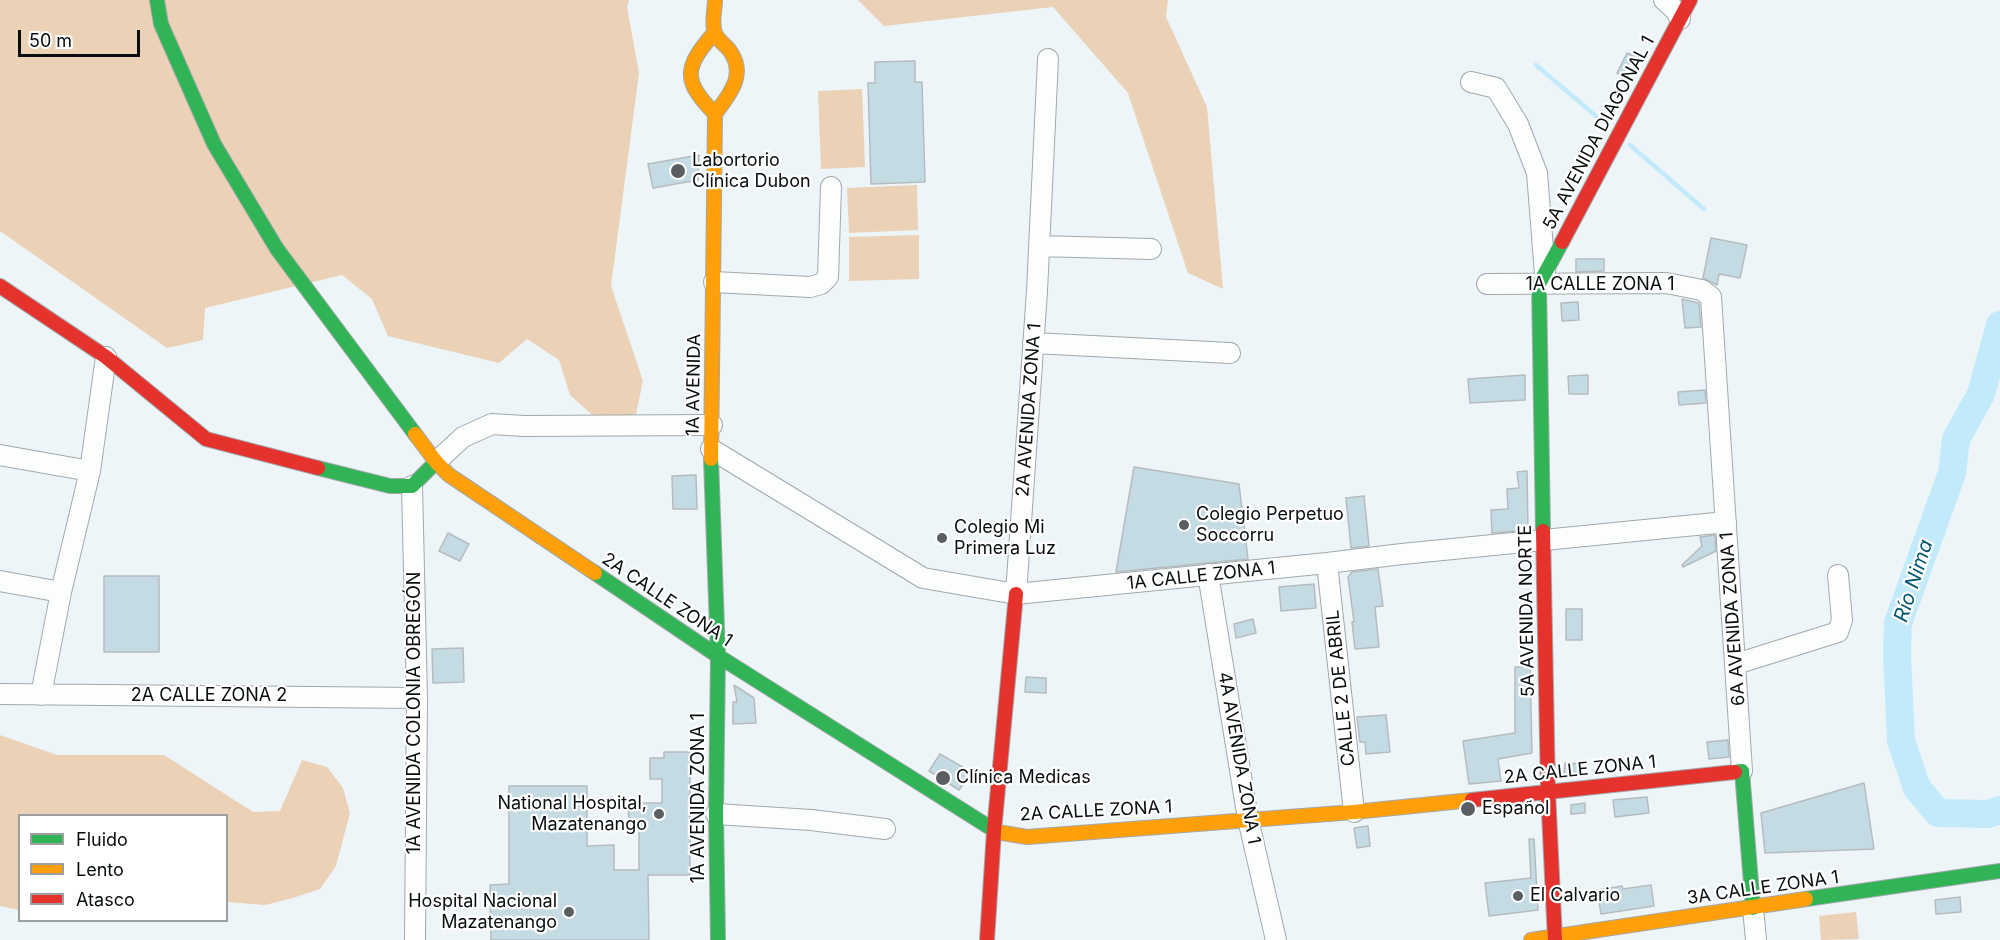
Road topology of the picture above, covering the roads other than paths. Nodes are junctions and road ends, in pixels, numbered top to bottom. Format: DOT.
graph roads {
  1 [pos="157,0"];
  2 [pos="715,0"];
  3 [pos="1664,0"];
  4 [pos="1690,0"];
  5 [pos="1680,19"];
  6 [pos="714,33"];
  7 [pos="1048,58"];
  8 [pos="1471,82"];
  9 [pos="718,110"];
  10 [pos="831,187"];
  11 [pos="1038,246"];
  12 [pos="1151,249"];
  13 [pos="1542,279"];
  14 [pos="714,282"];
  15 [pos="1487,284"];
  16 [pos="0,286"];
  17 [pos="1711,297"];
  18 [pos="1033,344"];
  19 [pos="1230,353"];
  20 [pos="106,357"];
  21 [pos="712,425"];
  22 [pos="711,449"];
  23 [pos="5,454"];
  24 [pos="443,468"];
  25 [pos="90,471"];
  26 [pos="412,486"];
  27 [pos="1726,522"];
  28 [pos="1544,540"];
  29 [pos="1327,563"];
  30 [pos="1208,574"];
  31 [pos="1838,575"];
  32 [pos="0,581"];
  33 [pos="61,592"];
  34 [pos="1016,594"];
  35 [pos="718,656"];
  36 [pos="1736,664"];
  37 [pos="0,694"];
  38 [pos="41,695"];
  39 [pos="417,698"];
  40 [pos="1742,771"];
  41 [pos="1548,791"];
  42 [pos="1354,812"];
  43 [pos="716,814"];
  44 [pos="1248,819"];
  45 [pos="885,829"];
  46 [pos="994,831"];
  47 [pos="2000,871"];
  48 [pos="1753,908"];
  49 [pos="1555,938"];
  50 [pos="415,940"];
  51 [pos="718,940"];
  52 [pos="987,940"];
  53 [pos="1276,940"];
  54 [pos="1531,940"];
  55 [pos="1756,940"];
  1 -- 24 [label="main road, 2A CALLE ZONA 1"];
  2 -- 6 [label="main road"];
  3 -- 5 [label="street"];
  4 -- 5 [label="main road, 5A AVENIDA DIAGONAL 1"];
  5 -- 13 [label="main road, 5A AVENIDA DIAGONAL 1"];
  6 -- 9 [label="main road"];
  6 -- 9 [label="main road"];
  7 -- 11 [label="street, 2A AVENIDA ZONA 1"];
  8 -- 13 [label="street"];
  9 -- 14 [label="main road, 1A AVENIDA"];
  10 -- 14 [label="street"];
  11 -- 12 [label="street"];
  11 -- 18 [label="street, 2A AVENIDA ZONA 1"];
  13 -- 15 [label="street, 1A CALLE ZONA 1"];
  13 -- 17 [label="street, 1A CALLE ZONA 1"];
  13 -- 28 [label="main road, 5A AVENIDA NORTE"];
  14 -- 21 [label="main road, 1A AVENIDA"];
  16 -- 20 [label="main road"];
  17 -- 27 [label="street, 6A AVENIDA ZONA 1"];
  18 -- 19 [label="street"];
  18 -- 34 [label="street, 2A AVENIDA ZONA 1"];
  20 -- 25 [label="street"];
  20 -- 26 [label="main road"];
  21 -- 22 [label="main road, 1A AVENIDA"];
  21 -- 24 [label="street"];
  22 -- 34 [label="street, 1A CALLE ZONA 1"];
  22 -- 35 [label="main road, 1A AVENIDA"];
  23 -- 25 [label="street"];
  24 -- 26 [label="main road"];
  24 -- 35 [label="main road, 2A CALLE ZONA 1"];
  25 -- 33 [label="street"];
  26 -- 39 [label="street, 1A AVENIDA COLONIA OBREGÓN"];
  27 -- 28 [label="street, 1A CALLE ZONA 1"];
  27 -- 36 [label="street, 6A AVENIDA ZONA 1"];
  28 -- 29 [label="street, 1A CALLE ZONA 1"];
  28 -- 41 [label="main road, 5A AVENIDA NORTE"];
  29 -- 30 [label="street, 1A CALLE ZONA 1"];
  29 -- 42 [label="street, CALLE 2 DE ABRIL"];
  30 -- 34 [label="street, 1A CALLE ZONA 1"];
  30 -- 44 [label="street, 4A AVENIDA ZONA 1"];
  31 -- 36 [label="street"];
  32 -- 33 [label="street"];
  33 -- 38 [label="street"];
  34 -- 46 [label="main road, 2A AVENIDA ZONA 1"];
  35 -- 43 [label="main road, 1A AVENIDA ZONA 1"];
  35 -- 46 [label="main road, 2A CALLE ZONA 1"];
  36 -- 40 [label="street, 6A AVENIDA ZONA 1"];
  37 -- 38 [label="street, 2A CALLE ZONA 2"];
  38 -- 39 [label="street, 2A CALLE ZONA 2"];
  39 -- 50 [label="street, 1A AVENIDA COLONIA OBREGÓN"];
  40 -- 41 [label="main road, 2A CALLE ZONA 1"];
  40 -- 48 [label="main road, 6A AVENIDA ZONA 1"];
  41 -- 42 [label="main road, 2A CALLE ZONA 1"];
  41 -- 49 [label="main road, 5A AVENIDA NORTE"];
  42 -- 44 [label="main road, 2A CALLE ZONA 1"];
  43 -- 45 [label="street"];
  43 -- 51 [label="main road, 1A AVENIDA ZONA 1"];
  44 -- 46 [label="main road, 2A CALLE ZONA 1"];
  44 -- 53 [label="street, 4A AVENIDA ZONA 1"];
  46 -- 52 [label="main road, 2A AVENIDA ZONA 1"];
  47 -- 48 [label="main road, 3A CALLE ZONA 1"];
  48 -- 49 [label="main road, 3A CALLE ZONA 1"];
  48 -- 55 [label="street, 6A AVENIDA ZONA 1"];
  49 -- 54 [label="main road, 3A CALLE ZONA 1"];
}
